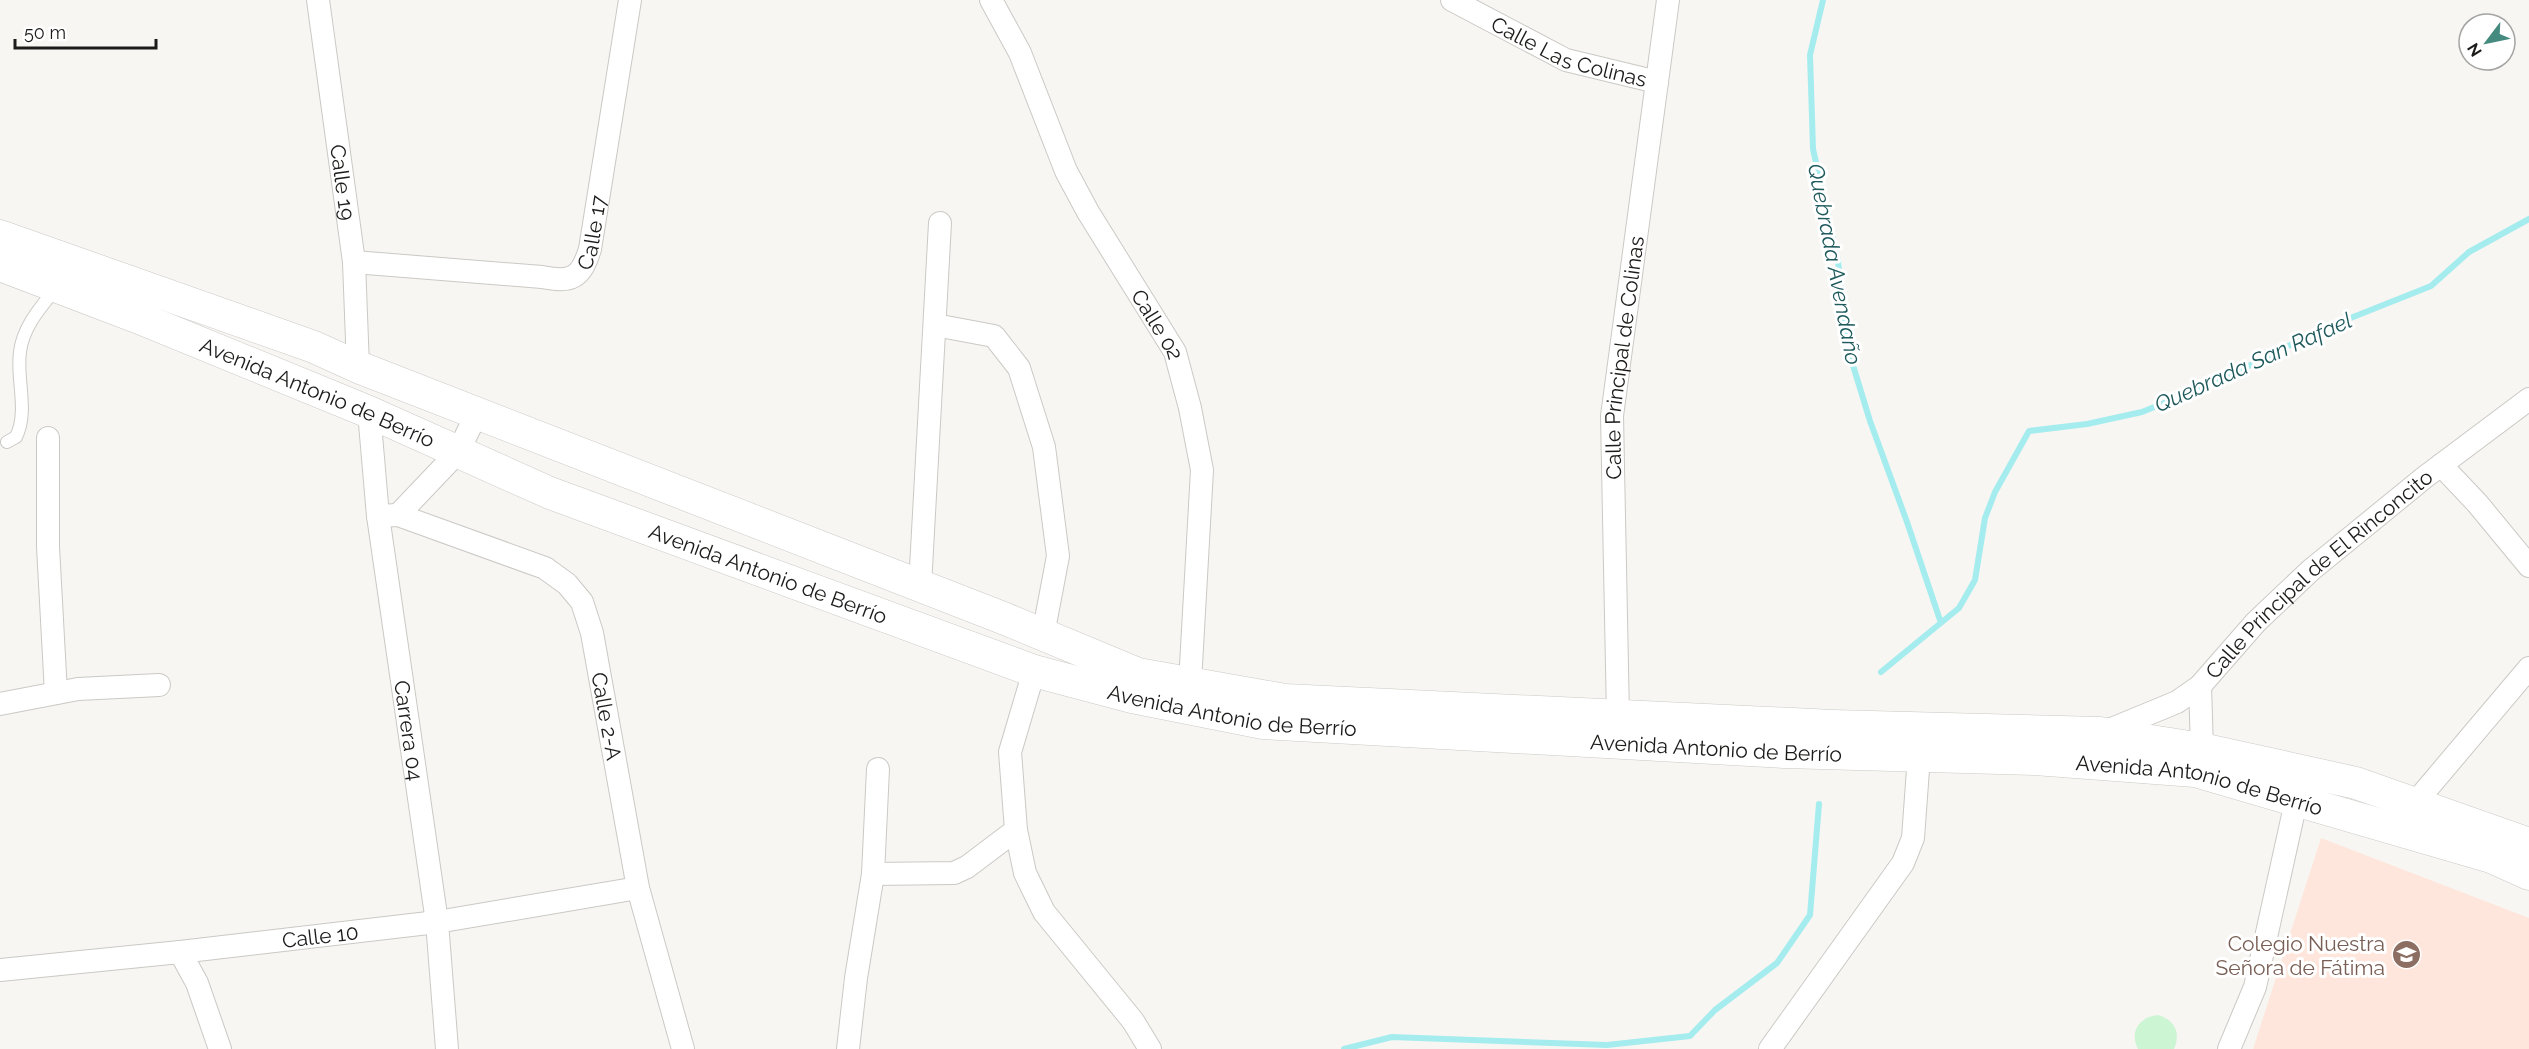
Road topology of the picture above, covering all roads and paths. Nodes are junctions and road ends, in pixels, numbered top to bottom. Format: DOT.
graph roads {
  1 [pos="318,0"];
  2 [pos="630,0"];
  3 [pos="991,0"];
  4 [pos="1452,0"];
  5 [pos="1668,0"];
  6 [pos="1657,82"];
  7 [pos="940,223"];
  8 [pos="0,236"];
  9 [pos="354,262"];
  10 [pos="0,265"];
  11 [pos="57,286"];
  12 [pos="935,325"];
  13 [pos="358,367"];
  14 [pos="2529,399"];
  15 [pos="369,412"];
  16 [pos="477,413"];
  17 [pos="48,438"];
  18 [pos="7,442"];
  19 [pos="458,452"];
  20 [pos="2440,465"];
  21 [pos="388,515"];
  22 [pos="2529,566"];
  23 [pos="920,586"];
  24 [pos="1043,635"];
  25 [pos="2529,668"];
  26 [pos="1034,671"];
  27 [pos="1190,683"];
  28 [pos="159,685"];
  29 [pos="2200,686"];
  30 [pos="56,693"];
  31 [pos="0,704"];
  32 [pos="1618,717"];
  33 [pos="2100,733"];
  34 [pos="2202,749"];
  35 [pos="1919,756"];
  36 [pos="878,770"];
  37 [pos="2299,785"];
  38 [pos="2415,803"];
  39 [pos="1016,830"];
  40 [pos="2529,844"];
  41 [pos="873,874"];
  42 [pos="2529,874"];
  43 [pos="638,888"];
  44 [pos="437,922"];
  45 [pos="180,952"];
  46 [pos="0,970"];
  47 [pos="220,1049"];
  48 [pos="447,1049"];
  49 [pos="684,1049"];
  50 [pos="848,1049"];
  51 [pos="1150,1049"];
  52 [pos="1770,1049"];
  53 [pos="2229,1049"];
  1 -- 9 [label="street, Calle 19"];
  2 -- 9 [label="street, Calle 17"];
  3 -- 27 [label="street, Calle 02"];
  4 -- 6 [label="street, Calle Las Colinas"];
  5 -- 6 [label="street, Calle Principal de Colinas"];
  6 -- 32 [label="street, Calle Principal de Colinas"];
  7 -- 12 [label="street"];
  8 -- 13 [label="street, Avenida Antonio de Berrío"];
  9 -- 13 [label="street, Calle 19"];
  10 -- 11 [label="street, Avenida Antonio de Berrío"];
  11 -- 15 [label="street, Avenida Antonio de Berrío"];
  11 -- 18 [label="lane"];
  12 -- 23 [label="street"];
  12 -- 24 [label="street"];
  13 -- 16 [label="street, Avenida Antonio de Berrío"];
  14 -- 20 [label="street, Calle Principal de El Rinconcito"];
  15 -- 19 [label="street, Avenida Antonio de Berrío"];
  15 -- 21 [label="street, Carrera 04"];
  16 -- 19 [label="street"];
  16 -- 23 [label="street, Avenida Antonio de Berrío"];
  17 -- 30 [label="street"];
  19 -- 21 [label="street"];
  19 -- 26 [label="street, Avenida Antonio de Berrío"];
  20 -- 22 [label="street"];
  20 -- 29 [label="street, Calle Principal de El Rinconcito"];
  21 -- 43 [label="street, Calle 2-A"];
  21 -- 44 [label="street, Carrera 04"];
  23 -- 24 [label="street, Avenida Antonio de Berrío"];
  24 -- 27 [label="street, Avenida Antonio de Berrío"];
  25 -- 38 [label="street"];
  26 -- 35 [label="street, Avenida Antonio de Berrío"];
  26 -- 39 [label="street"];
  27 -- 32 [label="street, Avenida Antonio de Berrío"];
  28 -- 30 [label="street"];
  29 -- 33 [label="street, Calle Principal de El Rinconcito"];
  29 -- 34 [label="street"];
  30 -- 31 [label="street"];
  32 -- 33 [label="street, Avenida Antonio de Berrío"];
  33 -- 34 [label="street, Avenida Antonio de Berrío"];
  34 -- 37 [label="street, Avenida Antonio de Berrío"];
  35 -- 37 [label="street, Avenida Antonio de Berrío"];
  35 -- 52 [label="street"];
  36 -- 41 [label="street"];
  37 -- 38 [label="street, Avenida Antonio de Berrío"];
  37 -- 42 [label="street, Avenida Antonio de Berrío"];
  37 -- 53 [label="street"];
  38 -- 40 [label="street, Avenida Antonio de Berrío"];
  39 -- 41 [label="street"];
  39 -- 51 [label="street"];
  41 -- 50 [label="street"];
  43 -- 44 [label="street, Calle 10"];
  43 -- 49 [label="street, Calle 2-A"];
  44 -- 45 [label="street, Calle 10"];
  44 -- 48 [label="street, Carrera 04"];
  45 -- 46 [label="street, Calle 10"];
  45 -- 47 [label="street"];
}
